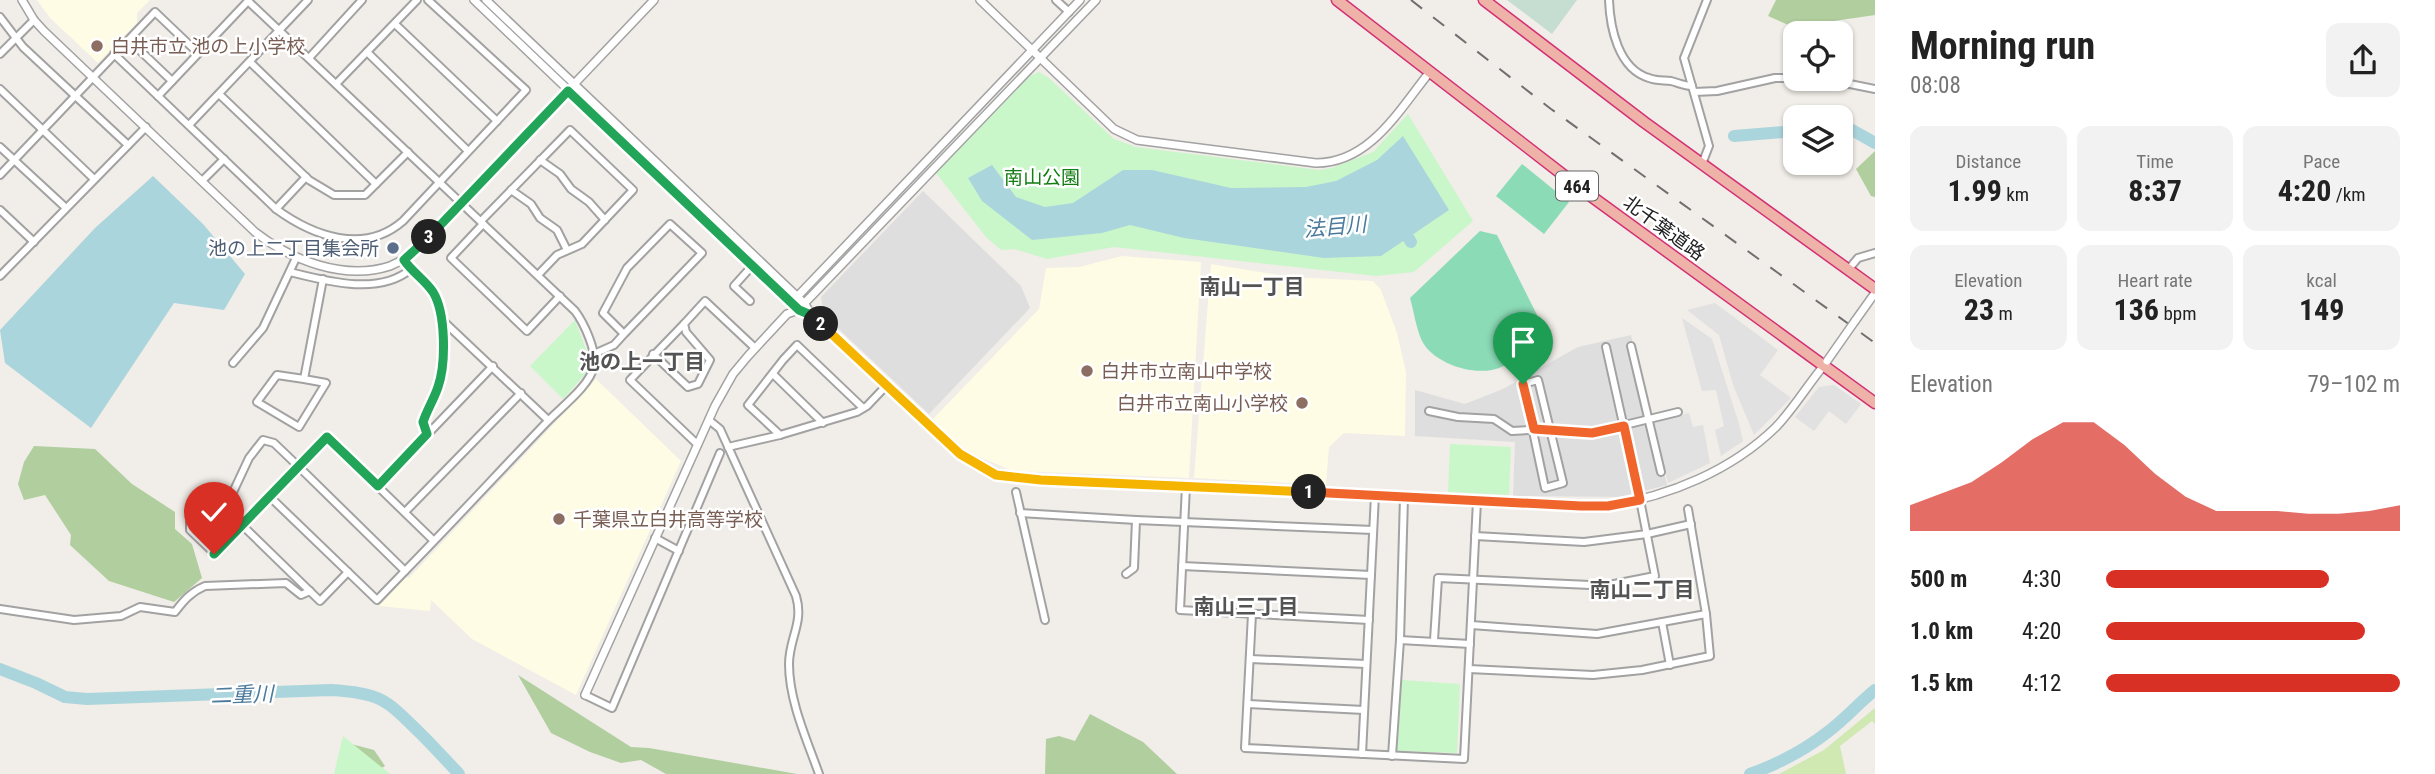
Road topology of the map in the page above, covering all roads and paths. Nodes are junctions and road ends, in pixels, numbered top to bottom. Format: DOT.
graph roads {
  1 [pos="22,0"];
  2 [pos="249,0"];
  3 [pos="308,0"];
  4 [pos="362,0"];
  5 [pos="417,0"];
  6 [pos="428,0"];
  7 [pos="474,0"];
  8 [pos="486,0"];
  9 [pos="654,0"];
  10 [pos="980,0"];
  11 [pos="1056,0"];
  12 [pos="1080,0"];
  13 [pos="1096,0"];
  14 [pos="1337,0"];
  15 [pos="1484,0"];
  16 [pos="1609,0"];
  17 [pos="1707,0"];
  18 [pos="1069,12"];
  19 [pos="0,17"];
  20 [pos="34,20"];
  21 [pos="395,24"];
  22 [pos="280,30"];
  23 [pos="15,38"];
  24 [pos="128,40"];
  25 [pos="1033,51"];
  26 [pos="367,52"];
  27 [pos="198,53"];
  28 [pos="0,54"];
  29 [pos="114,54"];
  30 [pos="309,58"];
  31 [pos="1041,58"];
  32 [pos="250,62"];
  33 [pos="1429,73"];
  34 [pos="92,77"];
  35 [pos="1783,78"];
  36 [pos="172,82"];
  37 [pos="336,84"];
  38 [pos="574,84"];
  39 [pos="1853,85"];
  40 [pos="0,89"];
  41 [pos="1693,89"];
  42 [pos="1875,89"];
  43 [pos="568,91"];
  44 [pos="219,94"];
  45 [pos="75,96"];
  46 [pos="158,96"];
  47 [pos="497,121"];
  48 [pos="189,125"];
  49 [pos="145,127"];
  50 [pos="42,130"];
  51 [pos="128,145"];
  52 [pos="0,147"];
  53 [pos="468,151"];
  54 [pos="408,152"];
  55 [pos="224,159"];
  56 [pos="14,160"];
  57 [pos="540,160"];
  58 [pos="1702,164"];
  59 [pos="0,175"];
  60 [pos="306,177"];
  61 [pos="94,179"];
  62 [pos="202,181"];
  63 [pos="438,181"];
  64 [pos="376,184"];
  65 [pos="511,190"];
  66 [pos="461,203"];
  67 [pos="66,208"];
  68 [pos="276,209"];
  69 [pos="0,210"];
  70 [pos="605,220"];
  71 [pos="482,223"];
  72 [pos="34,242"];
  73 [pos="568,250"];
  74 [pos="1875,253"];
  75 [pos="296,258"];
  76 [pos="404,260"];
  77 [pos="752,266"];
  78 [pos="411,269"];
  79 [pos="1847,270"];
  80 [pos="290,272"];
  81 [pos="0,275"];
  82 [pos="538,275"];
  83 [pos="323,279"];
  84 [pos="1874,293"];
  85 [pos="560,296"];
  86 [pos="797,296"];
  87 [pos="750,301"];
  88 [pos="791,303"];
  89 [pos="805,304"];
  90 [pos="799,310"];
  91 [pos="787,314"];
  92 [pos="811,315"];
  93 [pos="440,318"];
  94 [pos="684,324"];
  95 [pos="624,334"];
  96 [pos="1632,346"];
  97 [pos="1606,347"];
  98 [pos="755,348"];
  99 [pos="594,354"];
  100 [pos="653,354"];
  101 [pos="233,363"];
  102 [pos="1825,363"];
  103 [pos="493,366"];
  104 [pos="773,374"];
  105 [pos="304,379"];
  106 [pos="886,386"];
  107 [pos="521,393"];
  108 [pos="1875,402"];
  109 [pos="863,408"];
  110 [pos="1429,411"];
  111 [pos="1678,412"];
  112 [pos="548,420"];
  113 [pos="709,420"];
  114 [pos="1649,420"];
  115 [pos="822,423"];
  116 [pos="1624,426"];
  117 [pos="1534,429"];
  118 [pos="1551,429"];
  119 [pos="427,434"];
  120 [pos="780,435"];
  121 [pos="697,444"];
  122 [pos="728,447"];
  123 [pos="720,453"];
  124 [pos="298,466"];
  125 [pos="1661,472"];
  126 [pos="378,486"];
  127 [pos="1186,486"];
  128 [pos="1016,492"];
  129 [pos="1375,495"];
  130 [pos="269,496"];
  131 [pos="1404,497"];
  132 [pos="1640,500"];
  133 [pos="1477,501"];
  134 [pos="1688,509"];
  135 [pos="405,512"];
  136 [pos="1020,513"];
  137 [pos="1136,520"];
  138 [pos="1183,522"];
  139 [pos="1691,524"];
  140 [pos="242,525"];
  141 [pos="1373,530"];
  142 [pos="1647,534"];
  143 [pos="1475,536"];
  144 [pos="655,538"];
  145 [pos="434,541"];
  146 [pos="679,551"];
  147 [pos="1182,566"];
  148 [pos="405,571"];
  149 [pos="348,572"];
  150 [pos="1126,573"];
  151 [pos="1371,575"];
  152 [pos="1473,580"];
  153 [pos="310,591"];
  154 [pos="0,609"];
  155 [pos="1252,614"];
  156 [pos="1706,614"];
  157 [pos="1045,620"];
  158 [pos="1369,620"];
  159 [pos="1662,622"];
  160 [pos="1471,625"];
  161 [pos="1400,640"];
  162 [pos="1434,640"];
  163 [pos="1470,644"];
  164 [pos="1250,659"];
  165 [pos="1366,664"];
  166 [pos="1670,665"];
  167 [pos="1469,669"];
  168 [pos="585,695"];
  169 [pos="1248,704"];
  170 [pos="1364,710"];
  171 [pos="1362,754"];
  172 [pos="1392,756"];
  173 [pos="819,774"];
  1 -- 20 [label="street"];
  2 -- 22 [label="street"];
  2 -- 27 [label="street"];
  3 -- 22 [label="street"];
  4 -- 30 [label="street"];
  5 -- 21 [label="street"];
  6 -- 47 [label="street"];
  7 -- 43 [label="street"];
  8 -- 38 [label="street"];
  9 -- 38 [label="street"];
  10 -- 25 [label="street"];
  11 -- 18 [label="street"];
  12 -- 18 [label="street"];
  13 -- 31 [label="street"];
  14 -- 33 [label="highway, 北千葉道路 / 464"];
  15 -- 58 [label="highway"];
  16 -- 41 [label="street"];
  17 -- 41 [label="street"];
  18 -- 25 [label="street"];
  19 -- 23 [label="street"];
  20 -- 23 [label="street"];
  20 -- 34 [label="street"];
  21 -- 26 [label="street"];
  21 -- 47 [label="street"];
  22 -- 30 [label="street"];
  22 -- 32 [label="street"];
  23 -- 28 [label="street"];
  23 -- 45 [label="street"];
  24 -- 27 [label="street"];
  24 -- 29 [label="street"];
  24 -- 36 [label="street"];
  25 -- 31 [label="street"];
  25 -- 86 [label="street"];
  26 -- 37 [label="street"];
  26 -- 53 [label="street"];
  27 -- 36 [label="street"];
  29 -- 34 [label="street"];
  29 -- 46 [label="street"];
  30 -- 37 [label="street"];
  31 -- 33 [label="street"];
  31 -- 89 [label="street"];
  32 -- 44 [label="street"];
  32 -- 64 [label="street"];
  33 -- 102 [label="highway, 北千葉道路 / 464"];
  34 -- 45 [label="street"];
  34 -- 49 [label="street"];
  35 -- 41 [label="street"];
  36 -- 46 [label="street"];
  37 -- 54 [label="street"];
  38 -- 43 [label="street"];
  38 -- 86 [label="street"];
  39 -- 42 [label="street"];
  40 -- 50 [label="street"];
  41 -- 58 [label="street"];
  43 -- 66 [label="street"];
  43 -- 77 [label="street"];
  44 -- 48 [label="street"];
  44 -- 60 [label="street"];
  45 -- 50 [label="street"];
  45 -- 51 [label="street"];
  46 -- 48 [label="street"];
  47 -- 53 [label="street"];
  48 -- 55 [label="street"];
  49 -- 51 [label="street"];
  49 -- 62 [label="street"];
  50 -- 56 [label="street"];
  50 -- 61 [label="street"];
  51 -- 61 [label="street"];
  52 -- 56 [label="street"];
  53 -- 63 [label="street"];
  54 -- 63 [label="street"];
  54 -- 64 [label="street"];
  55 -- 62 [label="street"];
  55 -- 68 [label="street"];
  56 -- 59 [label="street"];
  56 -- 67 [label="street"];
  57 -- 65 [label="street"];
  57 -- 70 [label="street"];
  57 -- 70 [label="street"];
  58 -- 79 [label="highway"];
  60 -- 64 [label="street"];
  60 -- 68 [label="street"];
  61 -- 67 [label="street"];
  62 -- 75 [label="street"];
  63 -- 66 [label="street"];
  63 -- 68 [label="street"];
  65 -- 71 [label="street"];
  65 -- 73 [label="street"];
  66 -- 71 [label="street"];
  66 -- 76 [label="street"];
  67 -- 72 [label="street"];
  69 -- 72 [label="street"];
  70 -- 73 [label="street"];
  71 -- 82 [label="street"];
  71 -- 85 [label="street"];
  72 -- 81 [label="street"];
  73 -- 82 [label="street"];
  74 -- 79 [label="street"];
  75 -- 76 [label="street"];
  75 -- 80 [label="street"];
  76 -- 78 [label="street"];
  77 -- 87 [label="street"];
  77 -- 88 [label="street"];
  78 -- 83 [label="street"];
  78 -- 93 [label="street"];
  79 -- 84 [label="highway"];
  80 -- 83 [label="street"];
  80 -- 101 [label="street"];
  82 -- 85 [label="street"];
  83 -- 105 [label="street"];
  84 -- 102 [label="street, bridge"];
  85 -- 99 [label="street"];
  86 -- 88 [label="street"];
  86 -- 89 [label="street"];
  88 -- 90 [label="street"];
  88 -- 91 [label="street"];
  89 -- 90 [label="street"];
  89 -- 92 [label="street"];
  90 -- 91 [label="street"];
  90 -- 92 [label="street"];
  91 -- 98 [label="street"];
  92 -- 106 [label="street"];
  93 -- 103 [label="street"];
  93 -- 119 [label="street"];
  94 -- 98 [label="street"];
  94 -- 100 [label="street"];
  94 -- 100 [label="street"];
  95 -- 95 [label="street"];
  95 -- 99 [label="street"];
  96 -- 114 [label="street"];
  97 -- 116 [label="street"];
  98 -- 113 [label="street"];
  99 -- 112 [label="street"];
  100 -- 121 [label="street"];
  102 -- 108 [label="highway, 北千葉道路 / 464"];
  102 -- 132 [label="street"];
  103 -- 107 [label="street"];
  103 -- 119 [label="street"];
  104 -- 109 [label="street"];
  104 -- 115 [label="street"];
  104 -- 120 [label="street"];
  105 -- 105 [label="street"];
  106 -- 109 [label="street"];
  106 -- 127 [label="street"];
  107 -- 112 [label="street"];
  107 -- 135 [label="street"];
  109 -- 115 [label="street"];
  110 -- 117 [label="street"];
  111 -- 114 [label="street"];
  112 -- 145 [label="street"];
  113 -- 121 [label="street"];
  113 -- 122 [label="street"];
  114 -- 116 [label="street"];
  114 -- 125 [label="street"];
  115 -- 120 [label="street"];
  116 -- 118 [label="street"];
  116 -- 132 [label="street"];
  117 -- 118 [label="street"];
  117 -- 118 [label="street"];
  117 -- 118 [label="street"];
  119 -- 126 [label="street"];
  120 -- 122 [label="street"];
  121 -- 144 [label="street"];
  122 -- 173 [label="street"];
  123 -- 146 [label="street"];
  124 -- 126 [label="street"];
  124 -- 130 [label="street"];
  124 -- 140 [label="street"];
  124 -- 148 [label="street"];
  126 -- 135 [label="street"];
  127 -- 129 [label="street"];
  127 -- 138 [label="street"];
  128 -- 136 [label="street"];
  129 -- 131 [label="street"];
  129 -- 141 [label="street"];
  130 -- 140 [label="street"];
  130 -- 149 [label="street"];
  131 -- 133 [label="street"];
  131 -- 161 [label="street"];
  132 -- 133 [label="street"];
  132 -- 142 [label="street"];
  133 -- 143 [label="street"];
  134 -- 139 [label="street"];
  135 -- 145 [label="street"];
  136 -- 137 [label="street"];
  136 -- 157 [label="street"];
  137 -- 138 [label="street"];
  137 -- 150 [label="street"];
  138 -- 141 [label="street"];
  138 -- 147 [label="street"];
  139 -- 142 [label="street"];
  139 -- 156 [label="street"];
  140 -- 153 [label="street"];
  141 -- 151 [label="street"];
  142 -- 143 [label="street"];
  142 -- 152 [label="street"];
  143 -- 152 [label="street"];
  144 -- 146 [label="street"];
  144 -- 168 [label="street"];
  145 -- 148 [label="street"];
  146 -- 168 [label="street"];
  147 -- 151 [label="street"];
  147 -- 155 [label="street"];
  148 -- 149 [label="street"];
  149 -- 153 [label="street"];
  151 -- 158 [label="street"];
  152 -- 160 [label="street"];
  152 -- 162 [label="street"];
  153 -- 154 [label="street"];
  155 -- 158 [label="street"];
  155 -- 164 [label="street"];
  156 -- 159 [label="street"];
  156 -- 166 [label="street"];
  158 -- 165 [label="street"];
  159 -- 160 [label="street"];
  159 -- 166 [label="street"];
  160 -- 163 [label="street"];
  161 -- 162 [label="street"];
  161 -- 172 [label="street"];
  162 -- 163 [label="street"];
  163 -- 167 [label="street"];
  164 -- 165 [label="street"];
  164 -- 169 [label="street"];
  165 -- 170 [label="street"];
  166 -- 167 [label="street"];
  167 -- 172 [label="street"];
  169 -- 170 [label="street"];
  169 -- 171 [label="street"];
  170 -- 171 [label="street"];
  171 -- 172 [label="street"];
}
